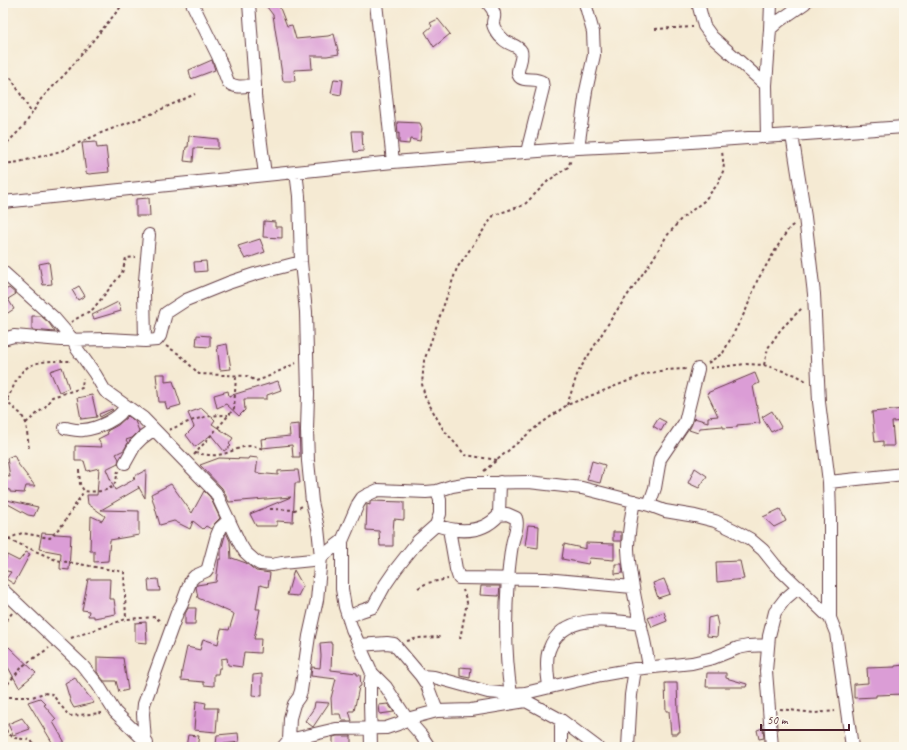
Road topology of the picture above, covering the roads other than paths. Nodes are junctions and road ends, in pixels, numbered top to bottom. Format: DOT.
graph roads {
  1 [pos="192,3"];
  2 [pos="250,3"];
  3 [pos="376,3"];
  4 [pos="488,3"];
  5 [pos="585,3"];
  6 [pos="698,3"];
  7 [pos="771,3"];
  8 [pos="805,3"];
  9 [pos="770,29"];
  10 [pos="255,85"];
  11 [pos="766,85"];
  12 [pos="904,127"];
  13 [pos="792,135"];
  14 [pos="767,137"];
  15 [pos="578,148"];
  16 [pos="527,152"];
  17 [pos="393,162"];
  18 [pos="296,172"];
  19 [pos="265,175"];
  20 [pos="3,202"];
  21 [pos="149,234"];
  22 [pos="301,262"];
  23 [pos="3,272"];
  24 [pos="3,339"];
  25 [pos="73,340"];
  26 [pos="151,340"];
  27 [pos="698,368"];
  28 [pos="125,406"];
  29 [pos="65,428"];
  30 [pos="156,432"];
  31 [pos="125,463"];
  32 [pos="904,474"];
  33 [pos="500,482"];
  34 [pos="829,482"];
  35 [pos="438,491"];
  36 [pos="634,501"];
  37 [pos="649,505"];
  38 [pos="499,515"];
  39 [pos="229,520"];
  40 [pos="436,525"];
  41 [pos="449,529"];
  42 [pos="342,540"];
  43 [pos="321,557"];
  44 [pos="508,578"];
  45 [pos="799,587"];
  46 [pos="632,588"];
  47 [pos="3,590"];
  48 [pos="348,617"];
  49 [pos="830,618"];
  50 [pos="641,624"];
  51 [pos="359,645"];
  52 [pos="768,645"];
  53 [pos="649,667"];
  54 [pos="635,669"];
  55 [pos="372,672"];
  56 [pos="421,676"];
  57 [pos="548,687"];
  58 [pos="511,694"];
  59 [pos="526,697"];
  60 [pos="437,711"];
  61 [pos="407,719"];
  62 [pos="561,720"];
  63 [pos="371,728"];
  64 [pos="148,744"];
  65 [pos="286,744"];
  66 [pos="371,747"];
  67 [pos="429,747"];
  68 [pos="561,747"];
  69 [pos="597,747"];
  70 [pos="628,747"];
  71 [pos="772,747"];
  72 [pos="852,747"];
  1 -- 10 [label="street"];
  2 -- 10 [label="street"];
  3 -- 17 [label="street"];
  4 -- 16 [label="street"];
  5 -- 15 [label="street"];
  6 -- 11 [label="street"];
  7 -- 9 [label="street"];
  8 -- 9 [label="street"];
  9 -- 11 [label="street"];
  10 -- 19 [label="street"];
  11 -- 14 [label="street"];
  12 -- 13 [label="street"];
  13 -- 14 [label="street"];
  13 -- 34 [label="street"];
  14 -- 15 [label="street"];
  15 -- 16 [label="street"];
  16 -- 17 [label="street"];
  17 -- 18 [label="street"];
  18 -- 19 [label="street"];
  18 -- 22 [label="street"];
  19 -- 20 [label="street"];
  21 -- 26 [label="street"];
  22 -- 26 [label="street"];
  22 -- 43 [label="street"];
  23 -- 25 [label="street"];
  24 -- 25 [label="street"];
  25 -- 26 [label="street"];
  25 -- 28 [label="street"];
  27 -- 37 [label="street"];
  28 -- 29 [label="street"];
  28 -- 30 [label="street"];
  30 -- 31 [label="street"];
  30 -- 39 [label="street"];
  32 -- 34 [label="street"];
  33 -- 35 [label="street"];
  33 -- 36 [label="street"];
  33 -- 38 [label="street"];
  34 -- 49 [label="street"];
  35 -- 40 [label="street"];
  35 -- 42 [label="street"];
  36 -- 37 [label="street"];
  36 -- 46 [label="street"];
  37 -- 45 [label="street"];
  38 -- 41 [label="street"];
  38 -- 44 [label="street"];
  39 -- 43 [label="street"];
  39 -- 64 [label="street"];
  40 -- 41 [label="street"];
  40 -- 48 [label="street"];
  41 -- 44 [label="street"];
  42 -- 43 [label="street"];
  42 -- 48 [label="street"];
  43 -- 65 [label="street"];
  44 -- 46 [label="street"];
  44 -- 58 [label="street"];
  45 -- 49 [label="street"];
  45 -- 52 [label="street"];
  46 -- 50 [label="street"];
  47 -- 64 [label="street"];
  48 -- 51 [label="street"];
  49 -- 72 [label="street"];
  50 -- 53 [label="street"];
  50 -- 57 [label="street"];
  51 -- 55 [label="street"];
  51 -- 56 [label="street"];
  52 -- 53 [label="street"];
  52 -- 71 [label="street"];
  53 -- 54 [label="street"];
  54 -- 57 [label="street"];
  54 -- 70 [label="street"];
  55 -- 61 [label="street"];
  55 -- 63 [label="street"];
  56 -- 58 [label="street"];
  56 -- 60 [label="street"];
  57 -- 59 [label="street"];
  58 -- 59 [label="street"];
  59 -- 60 [label="street"];
  59 -- 62 [label="street"];
  60 -- 61 [label="street"];
  61 -- 63 [label="street"];
  61 -- 67 [label="street"];
  62 -- 68 [label="street"];
  62 -- 69 [label="street"];
  63 -- 65 [label="street"];
  63 -- 66 [label="street"];
}
